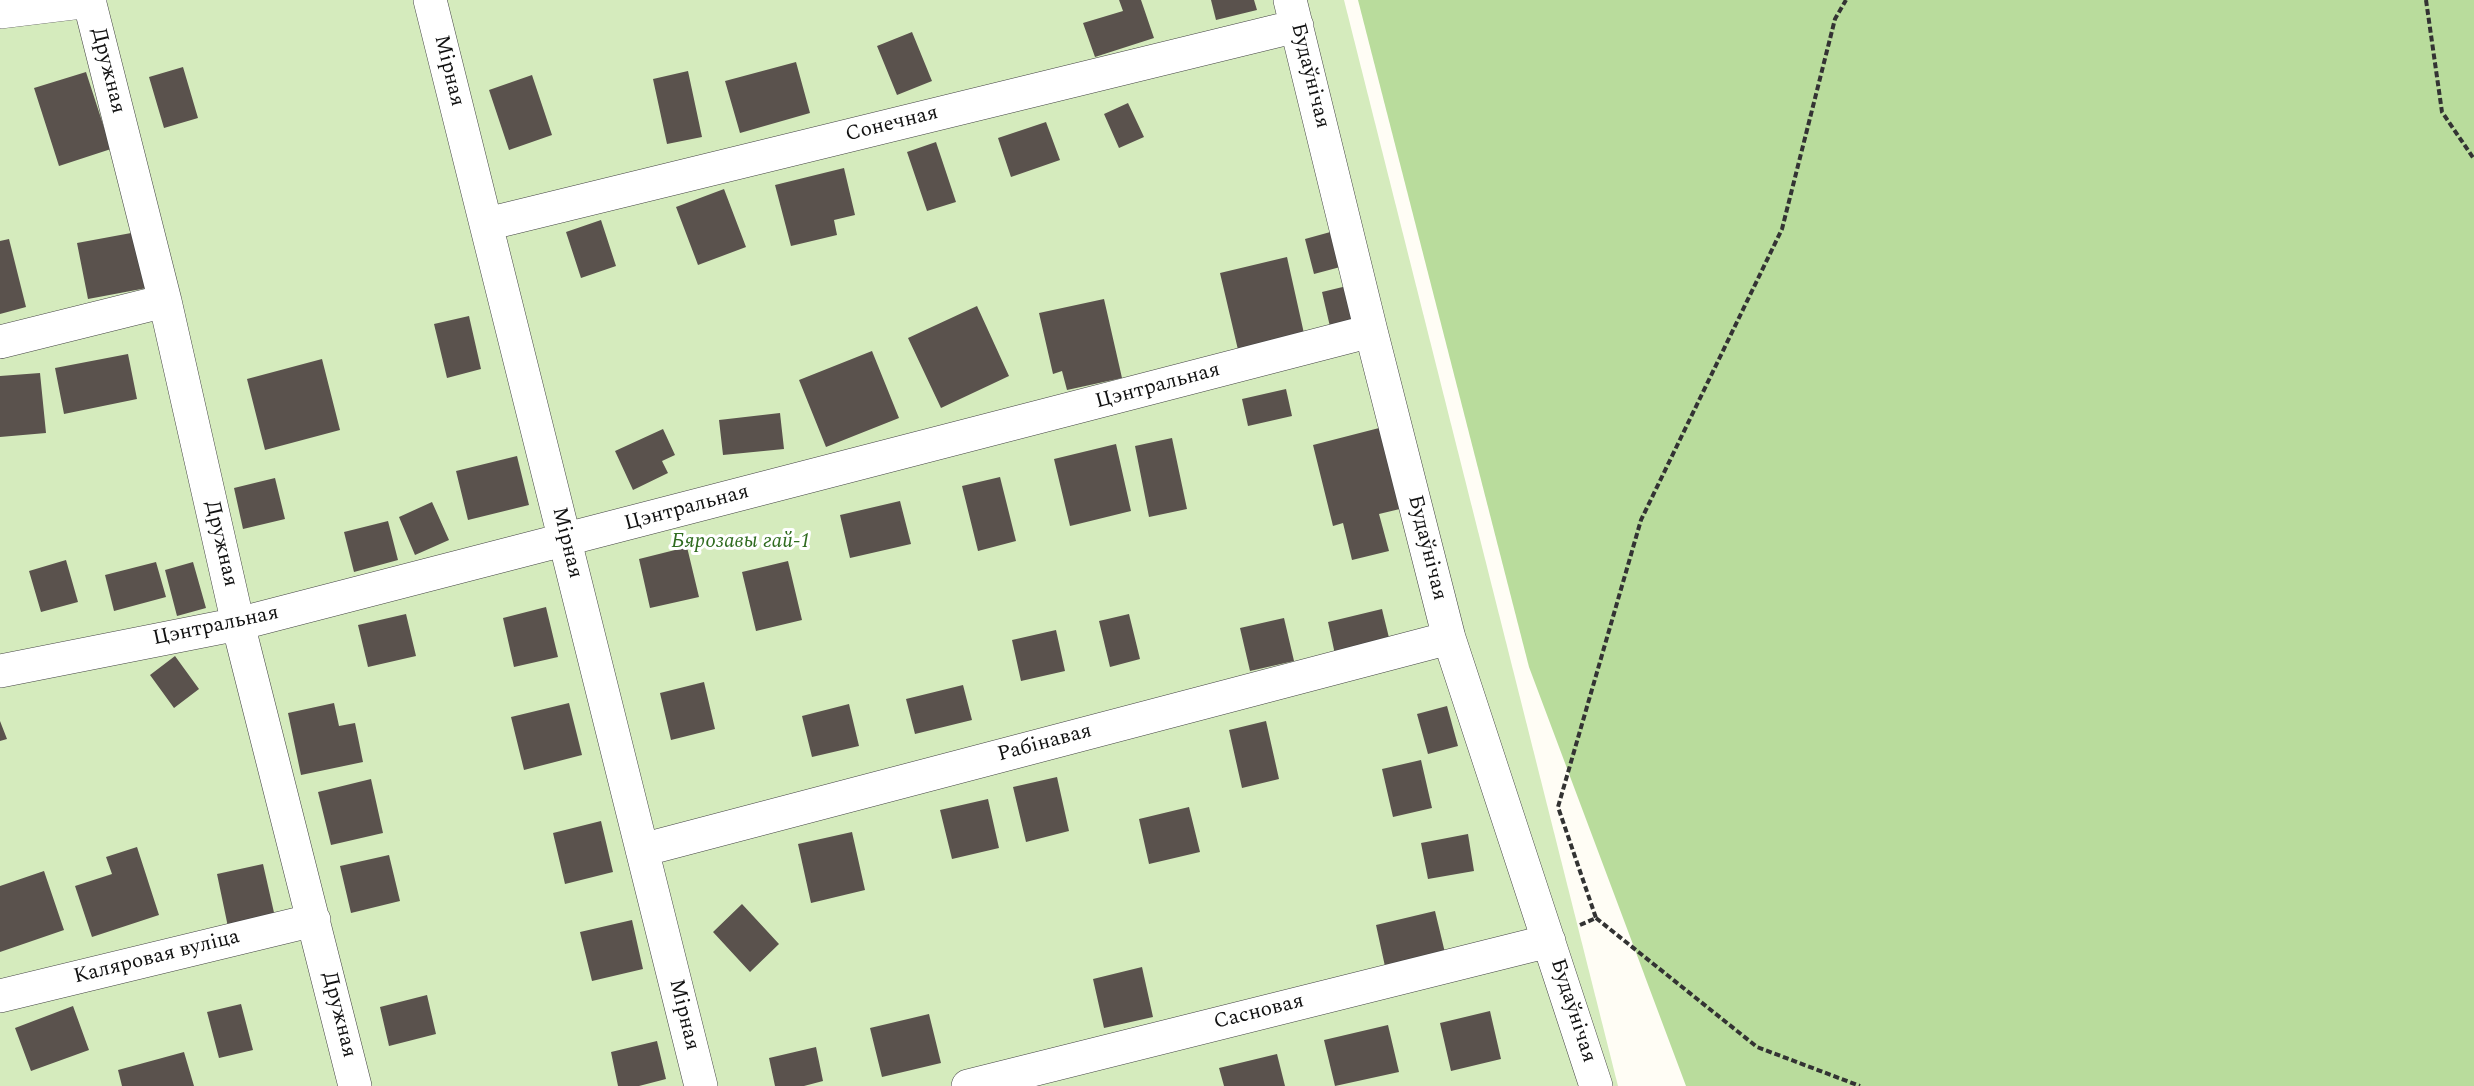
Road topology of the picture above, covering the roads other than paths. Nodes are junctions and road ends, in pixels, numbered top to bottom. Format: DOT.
graph roads {
  1 [pos="89,0"];
  2 [pos="430,0"];
  3 [pos="0,12"];
  4 [pos="1294,13"];
  5 [pos="487,224"];
  6 [pos="165,301"];
  7 [pos="1371,332"];
  8 [pos="0,342"];
  9 [pos="565,541"];
  10 [pos="238,624"];
  11 [pos="1449,638"];
  12 [pos="0,671"];
  13 [pos="642,850"];
  14 [pos="314,920"];
  15 [pos="1549,941"];
  16 [pos="0,996"];
  17 [pos="355,1086"];
  18 [pos="701,1086"];
  19 [pos="969,1086"];
  20 [pos="1596,1086"];
  1 -- 3 [label="street"];
  1 -- 6 [label="street, Дружная"];
  2 -- 5 [label="street, Мірная"];
  4 -- 5 [label="street, Сонечная"];
  4 -- 7 [label="street, Будаўнічая"];
  5 -- 9 [label="street, Мірная"];
  6 -- 8 [label="street"];
  6 -- 10 [label="street, Дружная"];
  7 -- 9 [label="street, Цэнтральная"];
  7 -- 11 [label="street, Будаўнічая"];
  9 -- 10 [label="street, Цэнтральная"];
  9 -- 13 [label="street, Мірная"];
  10 -- 12 [label="street, Цэнтральная"];
  10 -- 14 [label="street, Дружная"];
  11 -- 13 [label="street, Рабінавая"];
  11 -- 15 [label="street, Будаўнічая"];
  13 -- 18 [label="street, Мірная"];
  14 -- 16 [label="street, Каляровая вуліца"];
  14 -- 17 [label="street, Дружная"];
  15 -- 19 [label="street, Сасновая"];
  15 -- 20 [label="street, Будаўнічая"];
}
